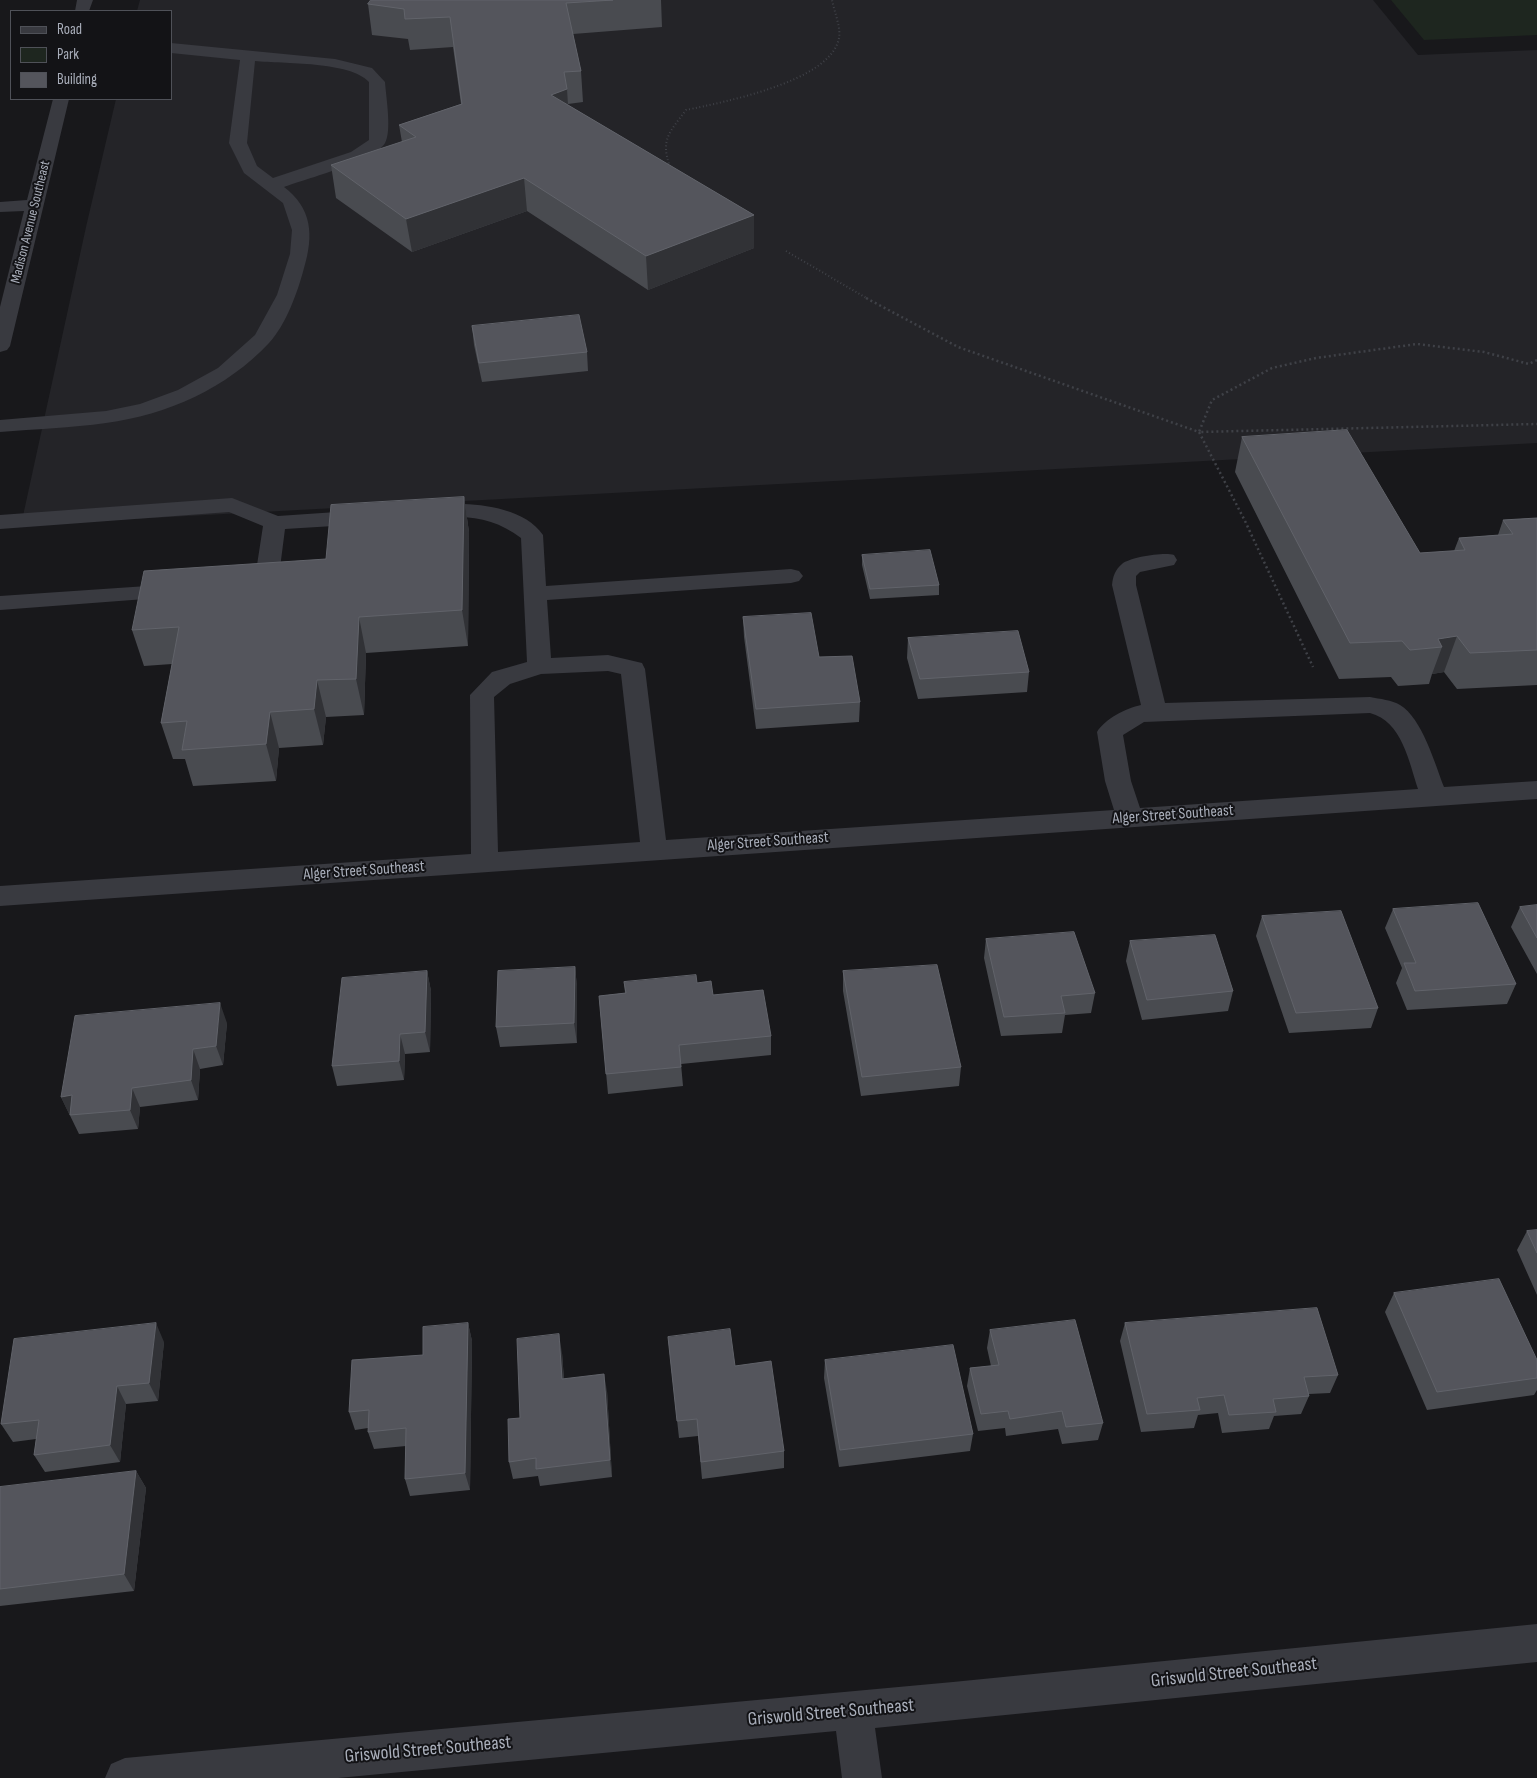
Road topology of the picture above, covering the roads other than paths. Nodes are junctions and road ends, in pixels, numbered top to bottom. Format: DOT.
graph roads {
  1 [pos="172,48"];
  2 [pos="248,56"];
  3 [pos="61,100"];
  4 [pos="271,185"];
  5 [pos="36,205"];
  6 [pos="0,207"];
  7 [pos="0,346"];
  8 [pos="0,426"];
  9 [pos="0,522"];
  10 [pos="274,523"];
  11 [pos="1166,560"];
  12 [pos="791,576"];
  13 [pos="535,594"];
  14 [pos="0,603"];
  15 [pos="539,666"];
  16 [pos="1155,712"];
  17 [pos="1537,790"];
  18 [pos="1434,797"];
  19 [pos="1130,818"];
  20 [pos="654,850"];
  21 [pos="485,862"];
  22 [pos="0,896"];
  23 [pos="1537,1642"];
  24 [pos="853,1711"];
  25 [pos="125,1778"];
  26 [pos="862,1778"];
  1 -- 2 [label="street"];
  2 -- 4 [label="street"];
  2 -- 4 [label="street"];
  3 -- 5 [label="street, Madison Avenue Southeast"];
  4 -- 8 [label="street"];
  5 -- 6 [label="street"];
  5 -- 7 [label="street, Madison Avenue Southeast"];
  9 -- 10 [label="street"];
  10 -- 13 [label="street"];
  10 -- 14 [label="street"];
  11 -- 16 [label="street"];
  12 -- 13 [label="street"];
  13 -- 15 [label="street"];
  15 -- 20 [label="street"];
  15 -- 21 [label="street"];
  16 -- 18 [label="street"];
  16 -- 19 [label="street"];
  17 -- 18 [label="street, Alger Street Southeast"];
  18 -- 19 [label="street, Alger Street Southeast"];
  19 -- 20 [label="street, Alger Street Southeast"];
  20 -- 21 [label="street, Alger Street Southeast"];
  21 -- 22 [label="street, Alger Street Southeast"];
  23 -- 24 [label="street, Griswold Street Southeast"];
  24 -- 25 [label="street, Griswold Street Southeast"];
  24 -- 26 [label="street"];
}
